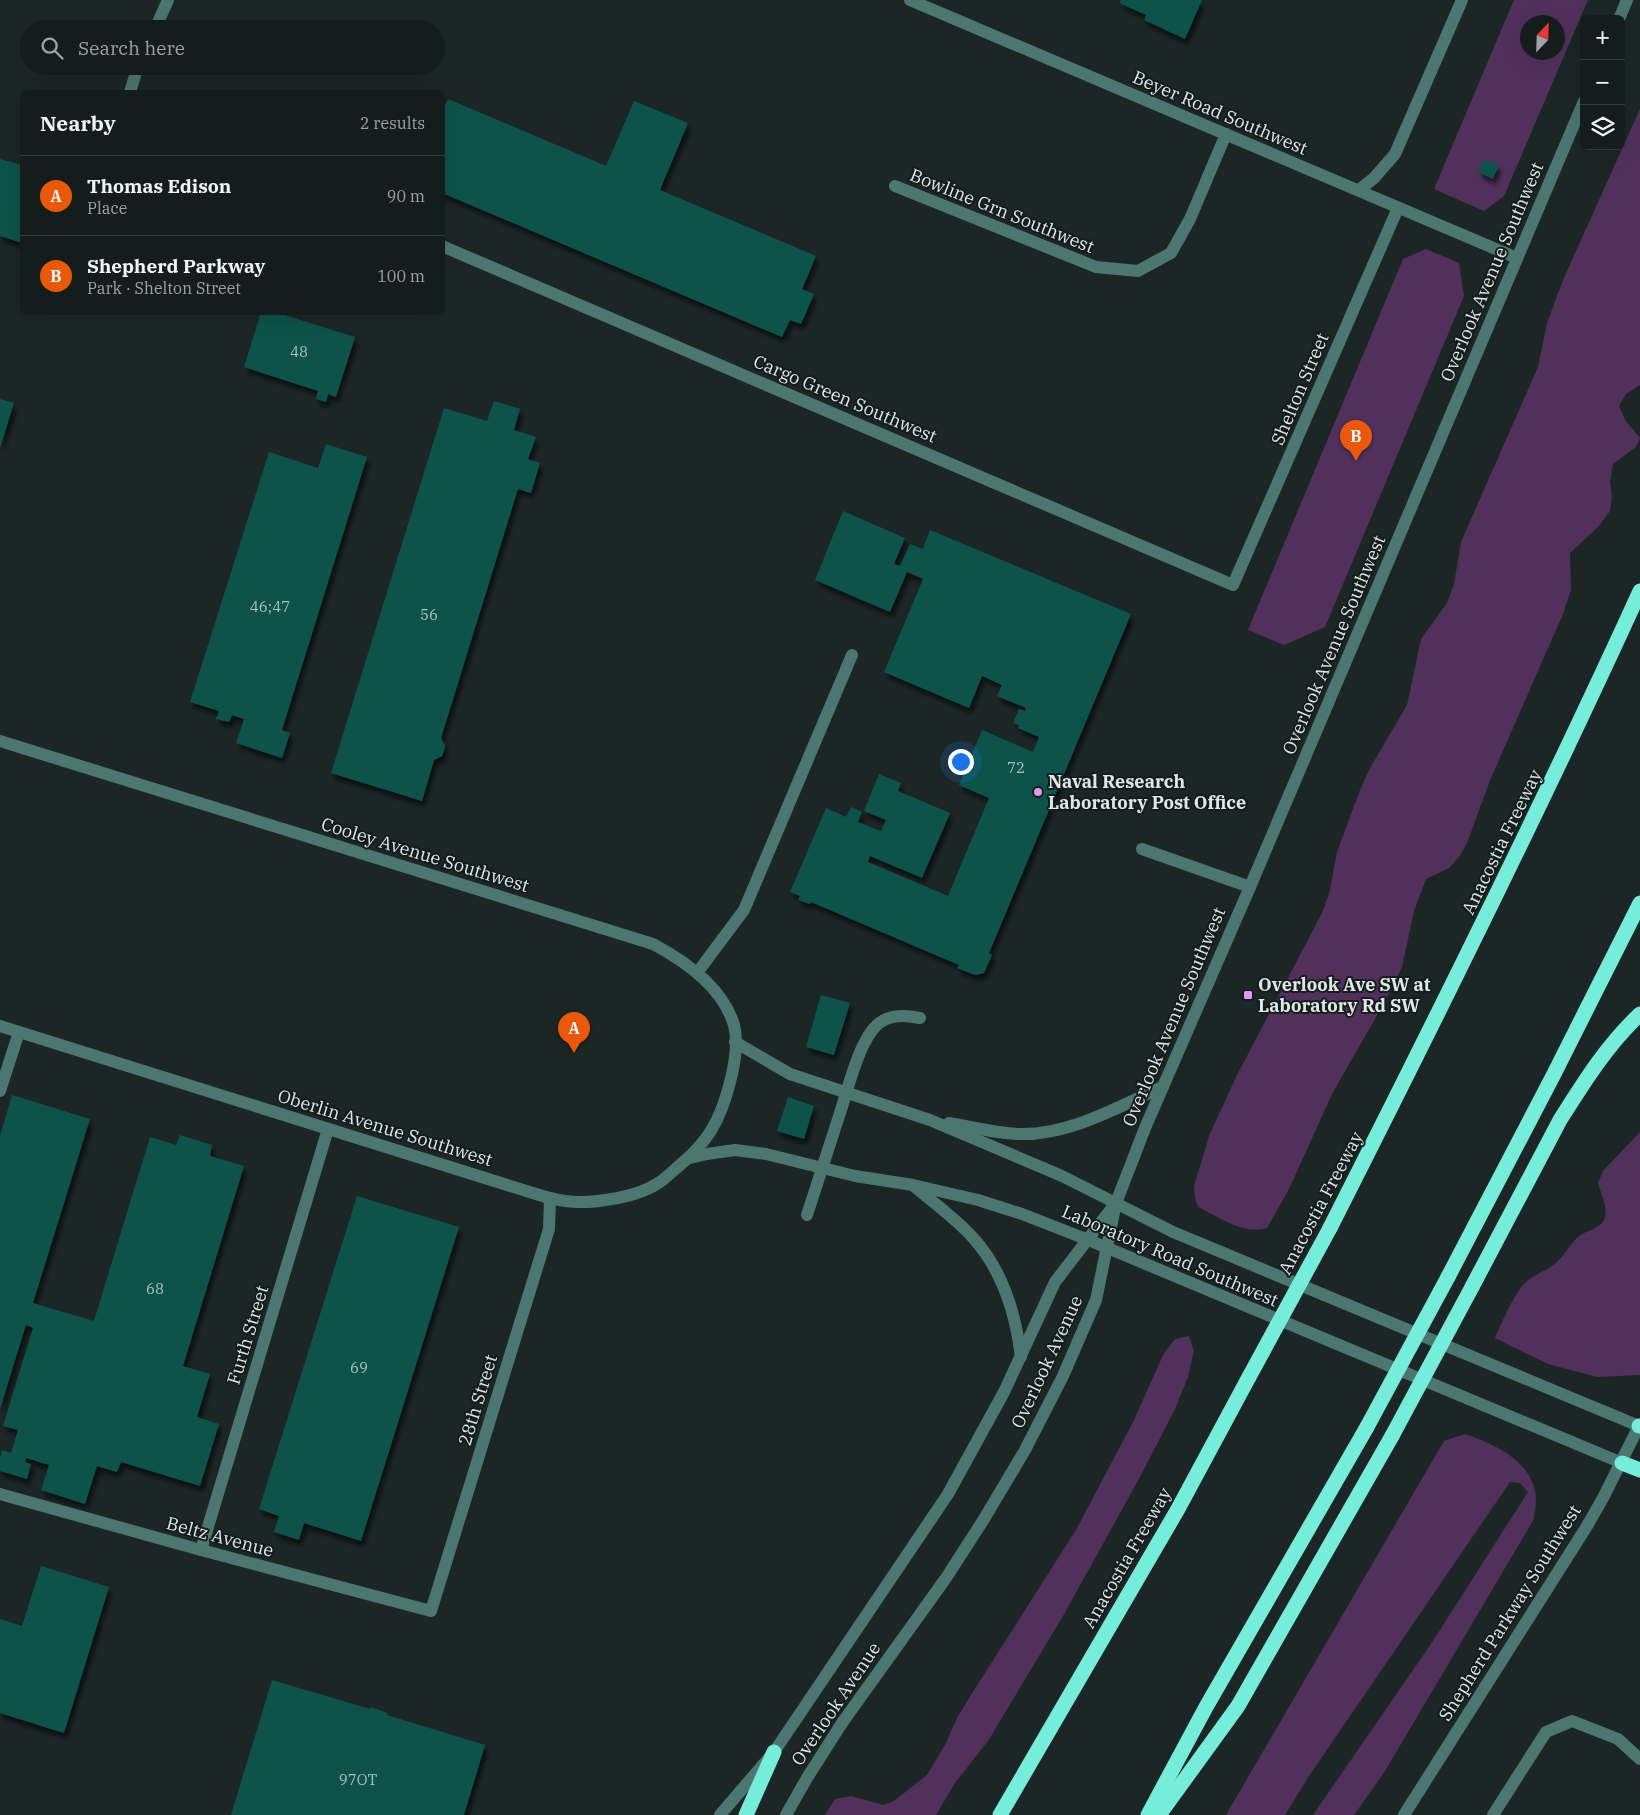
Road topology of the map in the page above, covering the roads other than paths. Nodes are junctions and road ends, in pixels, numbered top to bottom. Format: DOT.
graph roads {
  1 [pos="168,0"];
  2 [pos="910,0"];
  3 [pos="1462,0"];
  4 [pos="1626,0"];
  5 [pos="1620,15"];
  6 [pos="159,20"];
  7 [pos="135,75"];
  8 [pos="131,90"];
  9 [pos="1582,105"];
  10 [pos="1226,134"];
  11 [pos="895,186"];
  12 [pos="1359,190"];
  13 [pos="1398,208"];
  14 [pos="445,247"];
  15 [pos="1517,258"];
  16 [pos="1233,585"];
  17 [pos="1640,591"];
  18 [pos="852,655"];
  19 [pos="0,741"];
  20 [pos="1142,849"];
  21 [pos="1250,887"];
  22 [pos="1640,903"];
  23 [pos="697,973"];
  24 [pos="1640,1014"];
  25 [pos="920,1018"];
  26 [pos="0,1026"];
  27 [pos="19,1032"];
  28 [pos="735,1042"];
  29 [pos="1162,1087"];
  30 [pos="0,1092"];
  31 [pos="846,1093"];
  32 [pos="725,1102"];
  33 [pos="930,1120"];
  34 [pos="328,1129"];
  35 [pos="688,1159"];
  36 [pos="822,1168"];
  37 [pos="913,1185"];
  38 [pos="550,1198"];
  39 [pos="1116,1203"];
  40 [pos="807,1215"];
  41 [pos="1086,1239"];
  42 [pos="1108,1248"];
  43 [pos="1021,1358"];
  44 [pos="1640,1426"];
  45 [pos="1622,1463"];
  46 [pos="1640,1470"];
  47 [pos="0,1494"];
  48 [pos="201,1550"];
  49 [pos="431,1611"];
  50 [pos="774,1752"];
  51 [pos="1640,1759"];
  52 [pos="720,1815"];
  53 [pos="746,1815"];
  54 [pos="786,1815"];
  55 [pos="1000,1815"];
  56 [pos="1148,1815"];
  57 [pos="1159,1815"];
  58 [pos="1404,1815"];
  59 [pos="1493,1815"];
  1 -- 6 [label="street"];
  2 -- 10 [label="street, Beyer Road Southwest"];
  3 -- 12 [label="street"];
  4 -- 5 [label="street"];
  7 -- 8 [label="street"];
  9 -- 15 [label="street, Overlook Avenue Southwest"];
  10 -- 11 [label="street, Bowline Grn Southwest"];
  10 -- 12 [label="street, Beyer Road Southwest"];
  12 -- 13 [label="street, Beyer Road Southwest"];
  13 -- 15 [label="street, Beyer Road Southwest"];
  13 -- 16 [label="street, Shelton Street"];
  14 -- 16 [label="street, Cargo Green Southwest"];
  15 -- 21 [label="street, Overlook Avenue Southwest"];
  17 -- 55 [label="highway, Anacostia Freeway, bridge"];
  18 -- 23 [label="street"];
  19 -- 23 [label="street, Cooley Avenue Southwest"];
  20 -- 21 [label="street"];
  21 -- 29 [label="street, Overlook Avenue Southwest"];
  22 -- 56 [label="highway, bridge"];
  23 -- 28 [label="street, Cooley Avenue Southwest"];
  24 -- 57 [label="highway, bridge"];
  25 -- 31 [label="street"];
  26 -- 27 [label="street, Oberlin Avenue Southwest"];
  27 -- 30 [label="street"];
  27 -- 34 [label="street, Oberlin Avenue Southwest"];
  28 -- 31 [label="street, Laboratory Road Southwest"];
  28 -- 32 [label="street, Cooley Avenue Southwest"];
  29 -- 33 [label="street"];
  29 -- 39 [label="street, Overlook Avenue Southwest"];
  31 -- 33 [label="street, Laboratory Road Southwest"];
  31 -- 36 [label="street"];
  32 -- 35 [label="street, Oberlin Avenue Southwest"];
  33 -- 39 [label="street, Laboratory Road Southwest"];
  34 -- 38 [label="street, Oberlin Avenue Southwest"];
  34 -- 48 [label="street, Furth Street"];
  35 -- 36 [label="street, Laboratory Road Southwest"];
  35 -- 38 [label="street, Oberlin Avenue Southwest"];
  36 -- 37 [label="street, Laboratory Road Southwest"];
  36 -- 40 [label="street"];
  37 -- 41 [label="street, Laboratory Road Southwest"];
  37 -- 43 [label="street"];
  38 -- 49 [label="street, 28th Street"];
  39 -- 41 [label="street, Overlook Avenue"];
  39 -- 42 [label="street, Overlook Avenue"];
  39 -- 44 [label="street, Laboratory Road Southwest"];
  41 -- 42 [label="street, Laboratory Road Southwest"];
  41 -- 43 [label="street, Overlook Avenue"];
  42 -- 45 [label="street, Laboratory Road Southwest"];
  42 -- 54 [label="street, Overlook Avenue"];
  43 -- 50 [label="street, Overlook Avenue"];
  44 -- 45 [label="street, Shepherd Parkway Southwest"];
  45 -- 46 [label="highway"];
  45 -- 58 [label="street, Shepherd Parkway Southwest"];
  47 -- 48 [label="street, Beltz Avenue"];
  48 -- 49 [label="street, Beltz Avenue"];
  50 -- 52 [label="street, Overlook Avenue"];
  50 -- 53 [label="highway"];
  51 -- 59 [label="street"];
}
